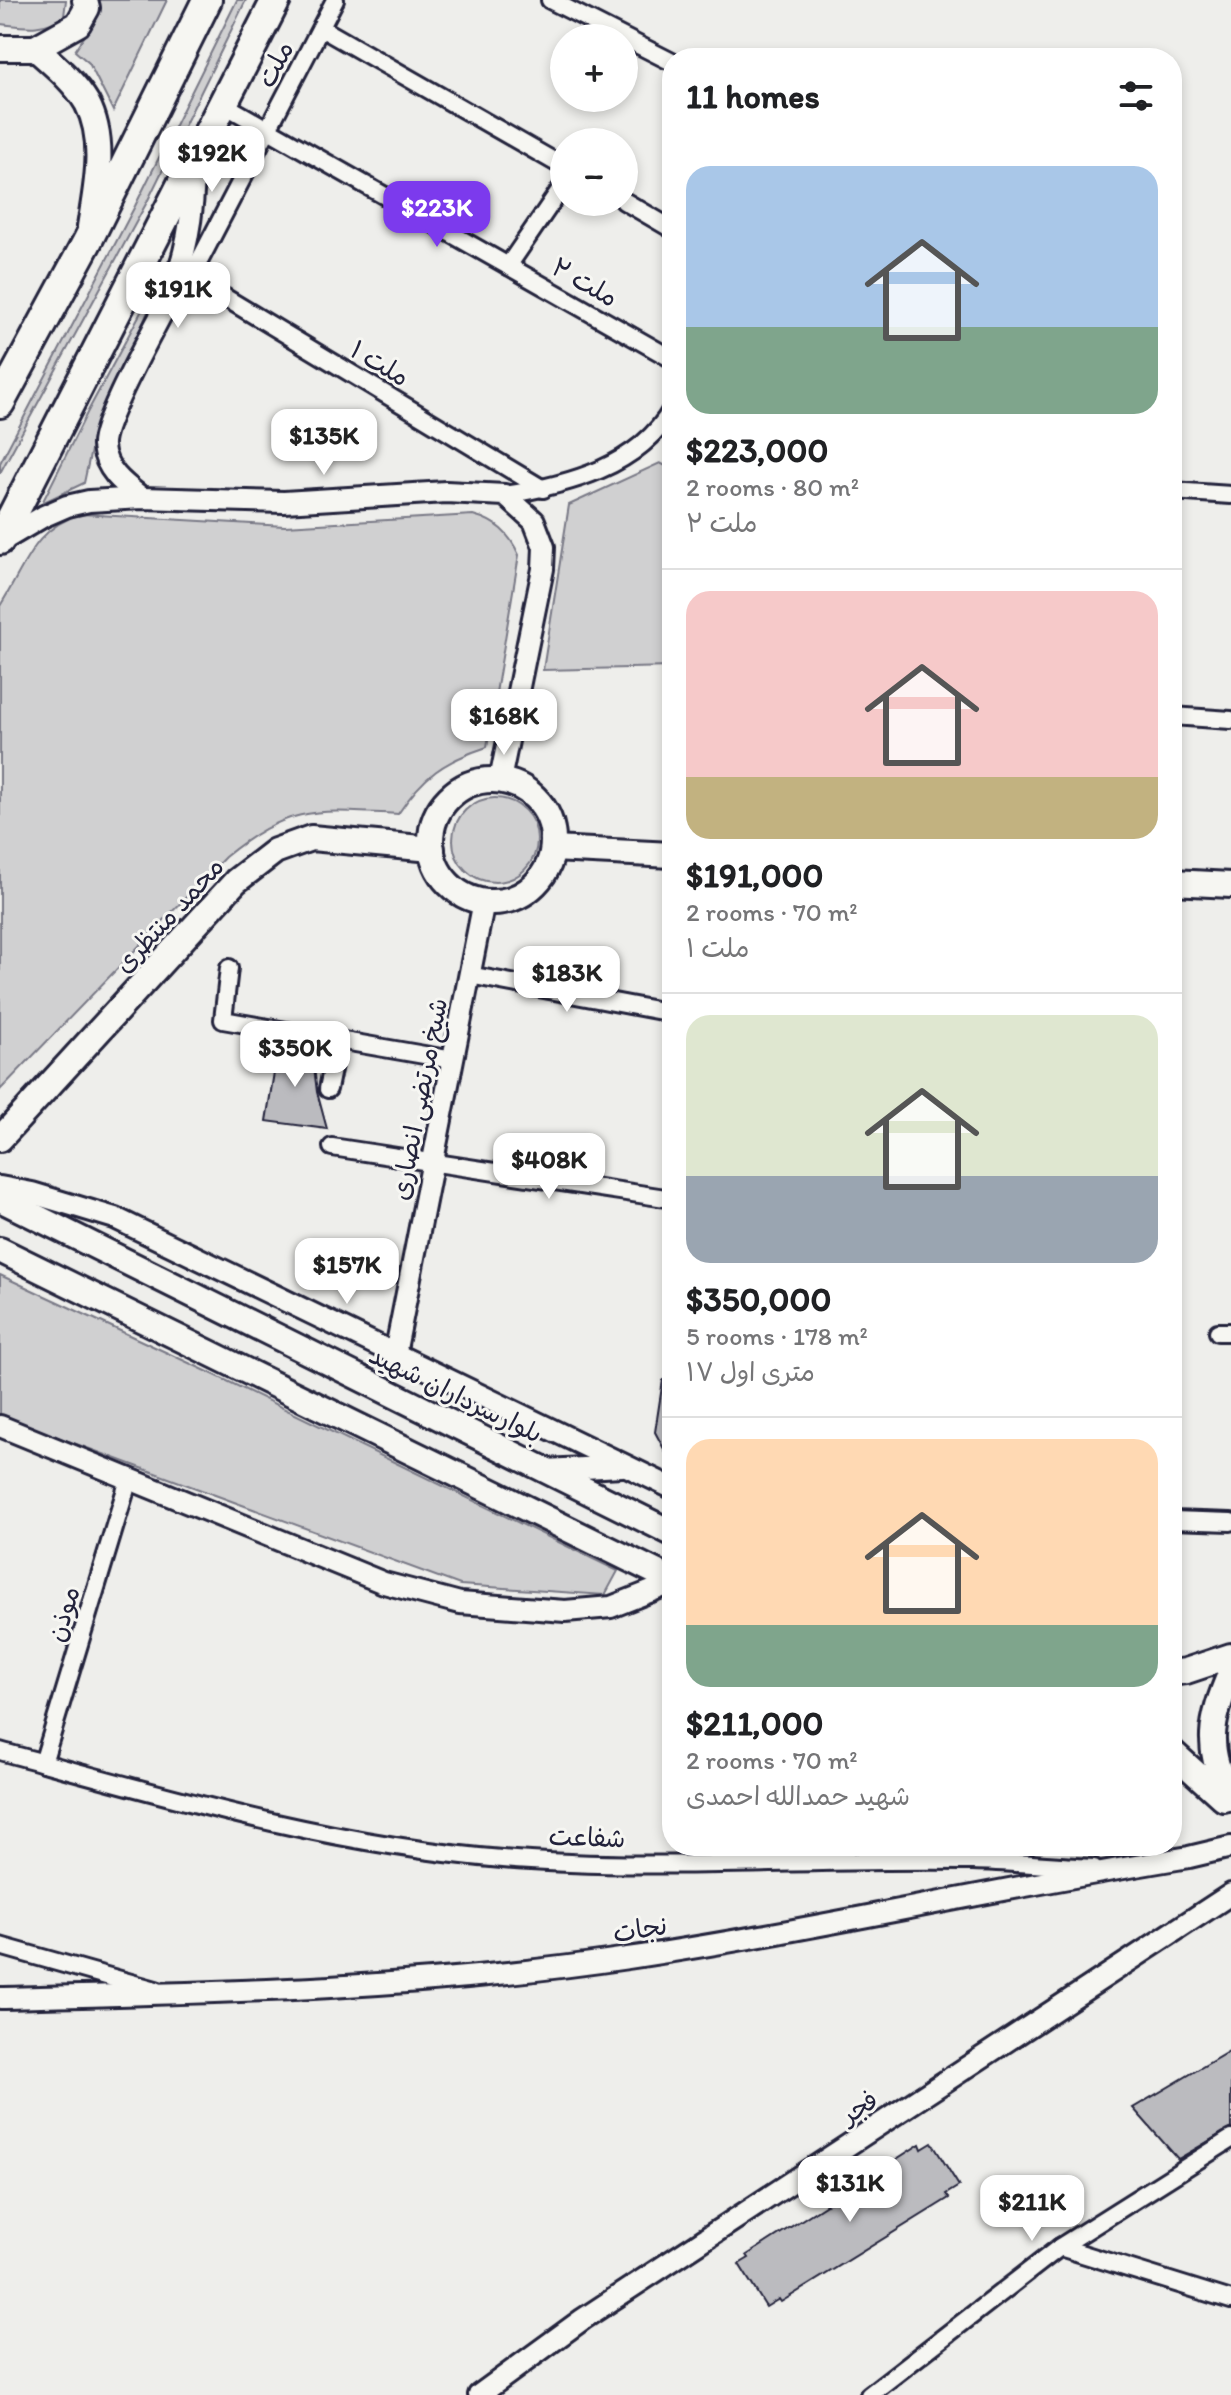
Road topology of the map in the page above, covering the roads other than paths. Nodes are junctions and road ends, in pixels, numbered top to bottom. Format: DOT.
graph roads {
  1 [pos="85,0"];
  2 [pos="207,0"];
  3 [pos="276,0"];
  4 [pos="335,0"];
  5 [pos="550,0"];
  6 [pos="321,28"];
  7 [pos="0,48"];
  8 [pos="35,48"];
  9 [pos="662,57"];
  10 [pos="223,104"];
  11 [pos="268,130"];
  12 [pos="550,159"];
  13 [pos="194,161"];
  14 [pos="550,204"];
  15 [pos="638,209"];
  16 [pos="662,223"];
  17 [pos="87,242"];
  18 [pos="508,266"];
  19 [pos="191,277"];
  20 [pos="662,353"];
  21 [pos="0,403"];
  22 [pos="662,426"];
  23 [pos="543,489"];
  24 [pos="1182,492"];
  25 [pos="505,495"];
  26 [pos="1231,495"];
  27 [pos="142,498"];
  28 [pos="0,541"];
  29 [pos="1182,717"];
  30 [pos="1231,720"];
  31 [pos="500,780"];
  32 [pos="432,849"];
  33 [pos="553,849"];
  34 [pos="662,854"];
  35 [pos="1182,883"];
  36 [pos="1231,885"];
  37 [pos="484,901"];
  38 [pos="229,968"];
  39 [pos="469,975"];
  40 [pos="662,1011"];
  41 [pos="338,1040"];
  42 [pos="453,1060"];
  43 [pos="328,1089"];
  44 [pos="0,1139"];
  45 [pos="332,1147"];
  46 [pos="433,1163"];
  47 [pos="0,1187"];
  48 [pos="662,1197"];
  49 [pos="0,1199"];
  50 [pos="0,1250"];
  51 [pos="395,1354"];
  52 [pos="0,1426"];
  53 [pos="626,1466"];
  54 [pos="545,1470"];
  55 [pos="129,1479"];
  56 [pos="662,1483"];
  57 [pos="1182,1520"];
  58 [pos="1231,1522"];
  59 [pos="662,1528"];
  60 [pos="662,1577"];
  61 [pos="662,1586"];
  62 [pos="1231,1656"];
  63 [pos="1182,1668"];
  64 [pos="1231,1672"];
  65 [pos="0,1751"];
  66 [pos="1182,1761"];
  67 [pos="43,1763"];
  68 [pos="1231,1798"];
  69 [pos="1231,1805"];
  70 [pos="1231,1847"];
  71 [pos="1113,1869"];
  72 [pos="1231,1894"];
  73 [pos="0,1946"];
  74 [pos="169,1994"];
  75 [pos="0,1998"];
  76 [pos="1231,2139"];
  77 [pos="1060,2247"];
  78 [pos="1231,2300"];
  79 [pos="876,2394"];
  80 [pos="479,2395"];
  1 -- 8 [label="main road"];
  2 -- 17 [label="highway"];
  3 -- 10 [label="highway"];
  4 -- 6 [label="street, ملت"];
  5 -- 9 [label="street"];
  6 -- 11 [label="street, ملت"];
  6 -- 12 [label="street"];
  7 -- 8 [label="main road"];
  8 -- 17 [label="main road"];
  10 -- 11 [label="street, ملت ۲"];
  10 -- 13 [label="highway"];
  11 -- 18 [label="street, ملت ۲"];
  11 -- 19 [label="street, ملت"];
  13 -- 27 [label="street"];
  13 -- 28 [label="highway"];
  14 -- 18 [label="street"];
  15 -- 16 [label="street"];
  17 -- 21 [label="highway"];
  18 -- 20 [label="street, ملت ۲"];
  19 -- 23 [label="street, ملت ۱"];
  22 -- 23 [label="street"];
  23 -- 25 [label="street"];
  24 -- 26 [label="street"];
  25 -- 27 [label="street"];
  25 -- 31 [label="street"];
  27 -- 28 [label="street"];
  29 -- 30 [label="street"];
  31 -- 32 [label="main road"];
  31 -- 33 [label="main road"];
  32 -- 37 [label="main road"];
  32 -- 44 [label="main road, محمد منتظری"];
  33 -- 34 [label="main road"];
  33 -- 37 [label="main road"];
  35 -- 36 [label="main road"];
  37 -- 39 [label="street, شیخ مرتضی انصاری"];
  38 -- 41 [label="street"];
  39 -- 40 [label="street"];
  39 -- 42 [label="street, شیخ مرتضی انصاری"];
  41 -- 42 [label="street"];
  41 -- 43 [label="street"];
  42 -- 46 [label="street, شیخ مرتضی انصاری"];
  45 -- 46 [label="street"];
  46 -- 48 [label="street"];
  46 -- 51 [label="street, شیخ مرتضی انصاری"];
  47 -- 51 [label="street"];
  49 -- 54 [label="main road, بلوارسرداران شهید"];
  50 -- 60 [label="main road"];
  51 -- 53 [label="street"];
  52 -- 55 [label="street"];
  53 -- 54 [label="street"];
  53 -- 56 [label="street"];
  54 -- 59 [label="main road, بلوارسرداران شهید"];
  55 -- 61 [label="street"];
  55 -- 67 [label="street, موذن"];
  57 -- 58 [label="street"];
  62 -- 63 [label="main road"];
  64 -- 68 [label="main road"];
  65 -- 67 [label="street, شفاعت"];
  66 -- 69 [label="main road"];
  67 -- 71 [label="street, شفاعت"];
  70 -- 71 [label="street, شفاعت"];
  71 -- 74 [label="street, نجات"];
  72 -- 80 [label="street, فجر"];
  73 -- 74 [label="street, نجات"];
  74 -- 75 [label="street, نجات"];
  76 -- 77 [label="street"];
  77 -- 78 [label="street"];
  77 -- 79 [label="street"];
}
